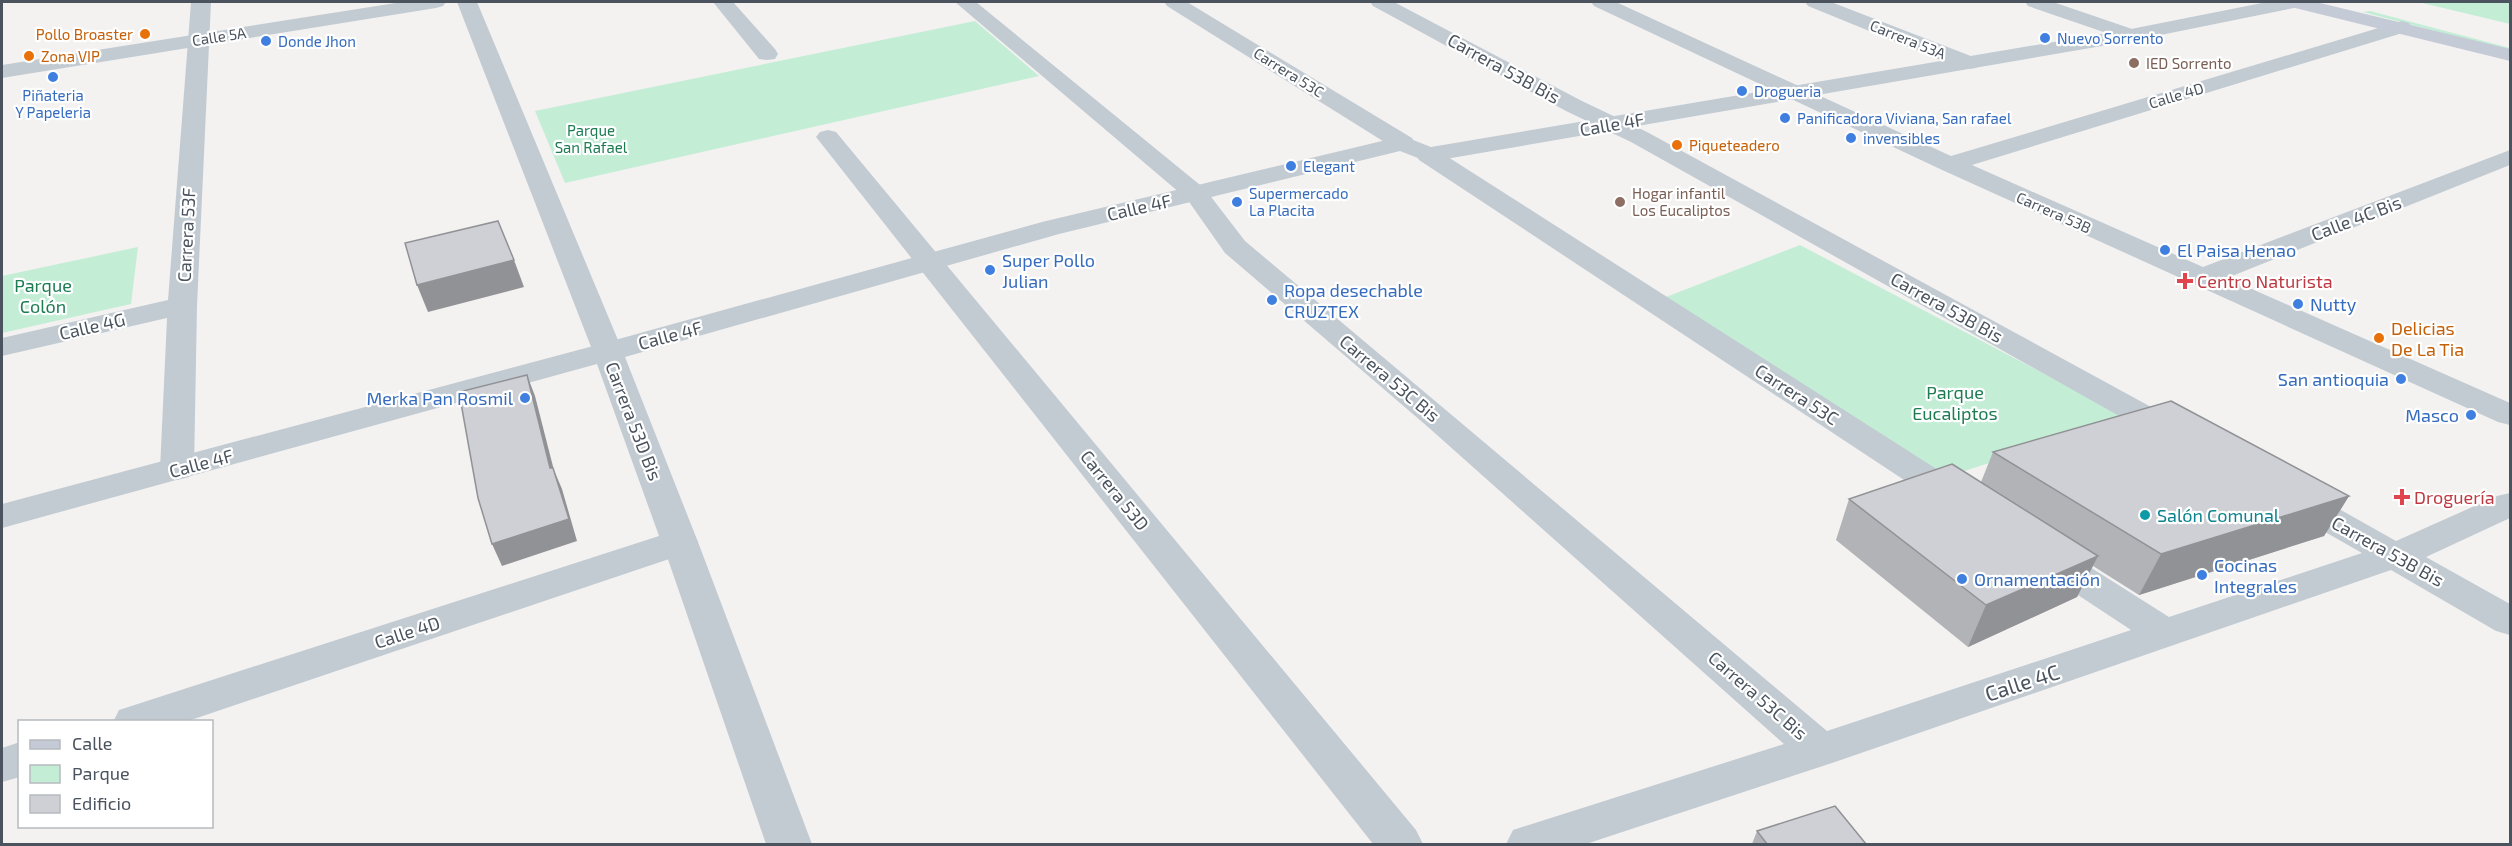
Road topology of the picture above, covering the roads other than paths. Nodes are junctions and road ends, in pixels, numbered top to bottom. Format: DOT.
graph roads {
  1 [pos="201,2"];
  2 [pos="436,2"];
  3 [pos="467,2"];
  4 [pos="723,2"];
  5 [pos="965,2"];
  6 [pos="1174,2"];
  7 [pos="1380,2"];
  8 [pos="1601,2"];
  9 [pos="1815,2"];
  10 [pos="2035,2"];
  11 [pos="2294,2"];
  12 [pos="2359,2"];
  13 [pos="2402,27"];
  14 [pos="2130,35"];
  15 [pos="2511,38"];
  16 [pos="197,39"];
  17 [pos="767,54"];
  18 [pos="2511,55"];
  19 [pos="1968,63"];
  20 [pos="2,72"];
  21 [pos="1798,93"];
  22 [pos="1612,124"];
  23 [pos="828,137"];
  24 [pos="1415,149"];
  25 [pos="2511,157"];
  26 [pos="1949,164"];
  27 [pos="1196,194"];
  28 [pos="932,263"];
  29 [pos="2201,278"];
  30 [pos="182,306"];
  31 [pos="2,346"];
  32 [pos="608,352"];
  33 [pos="2511,416"];
  34 [pos="2200,447"];
  35 [pos="177,469"];
  36 [pos="2272,487"];
  37 [pos="2511,504"];
  38 [pos="2,516"];
  39 [pos="1986,517"];
  40 [pos="680,542"];
  41 [pos="2026,543"];
  42 [pos="2397,555"];
  43 [pos="2511,621"];
  44 [pos="2166,634"];
  45 [pos="140,720"];
  46 [pos="1820,750"];
  47 [pos="18,760"];
  48 [pos="2,765"];
  49 [pos="789,844"];
  50 [pos="1400,844"];
  51 [pos="1529,844"];
  1 -- 16 [label="street, Carrera 53F"];
  2 -- 16 [label="street, Calle 5A"];
  3 -- 32 [label="street, Carrera 53D Bis"];
  4 -- 17 [label="street"];
  5 -- 27 [label="street, Carrera 53C Bis"];
  6 -- 24 [label="street, Carrera 53C"];
  7 -- 22 [label="street, Carrera 53B Bis"];
  8 -- 21 [label="street, Carrera 53B"];
  9 -- 19 [label="street, Carrera 53A"];
  10 -- 14 [label="street"];
  11 -- 13 [label="main road"];
  11 -- 14 [label="street, Calle 4F"];
  12 -- 15 [label="main road"];
  13 -- 18 [label="main road"];
  13 -- 26 [label="street, Calle 4D"];
  14 -- 19 [label="street, Calle 4F"];
  16 -- 20 [label="street, Calle 5A"];
  16 -- 30 [label="street, Carrera 53F"];
  19 -- 21 [label="street, Calle 4F"];
  21 -- 22 [label="street, Calle 4F"];
  21 -- 26 [label="street, Carrera 53B"];
  22 -- 24 [label="street, Calle 4F"];
  22 -- 34 [label="street, Carrera 53B Bis"];
  23 -- 28 [label="street, Carrera 53D"];
  24 -- 27 [label="street, Calle 4F"];
  24 -- 39 [label="street, Carrera 53C"];
  25 -- 29 [label="street, Calle 4C Bis"];
  26 -- 29 [label="street, Carrera 53B"];
  27 -- 28 [label="street, Calle 4F"];
  27 -- 46 [label="street, Carrera 53C Bis"];
  28 -- 32 [label="street, Calle 4F"];
  28 -- 50 [label="street, Carrera 53D"];
  29 -- 33 [label="street, Carrera 53B"];
  30 -- 31 [label="street, Calle 4G"];
  30 -- 35 [label="street, Carrera 53F"];
  32 -- 35 [label="street, Calle 4F"];
  32 -- 40 [label="street, Carrera 53D Bis"];
  35 -- 38 [label="street, Calle 4F"];
  36 -- 42 [label="street, Carrera 53B Bis"];
  37 -- 42 [label="street, Calle 4C"];
  40 -- 45 [label="street, Calle 4D"];
  40 -- 49 [label="street, Carrera 53D Bis"];
  41 -- 44 [label="street"];
  42 -- 43 [label="street, Carrera 53B Bis"];
  42 -- 44 [label="street, Calle 4C"];
  44 -- 46 [label="street, Calle 4C"];
  46 -- 51 [label="street, Calle 4C"];
  47 -- 48 [label="street"];
}
